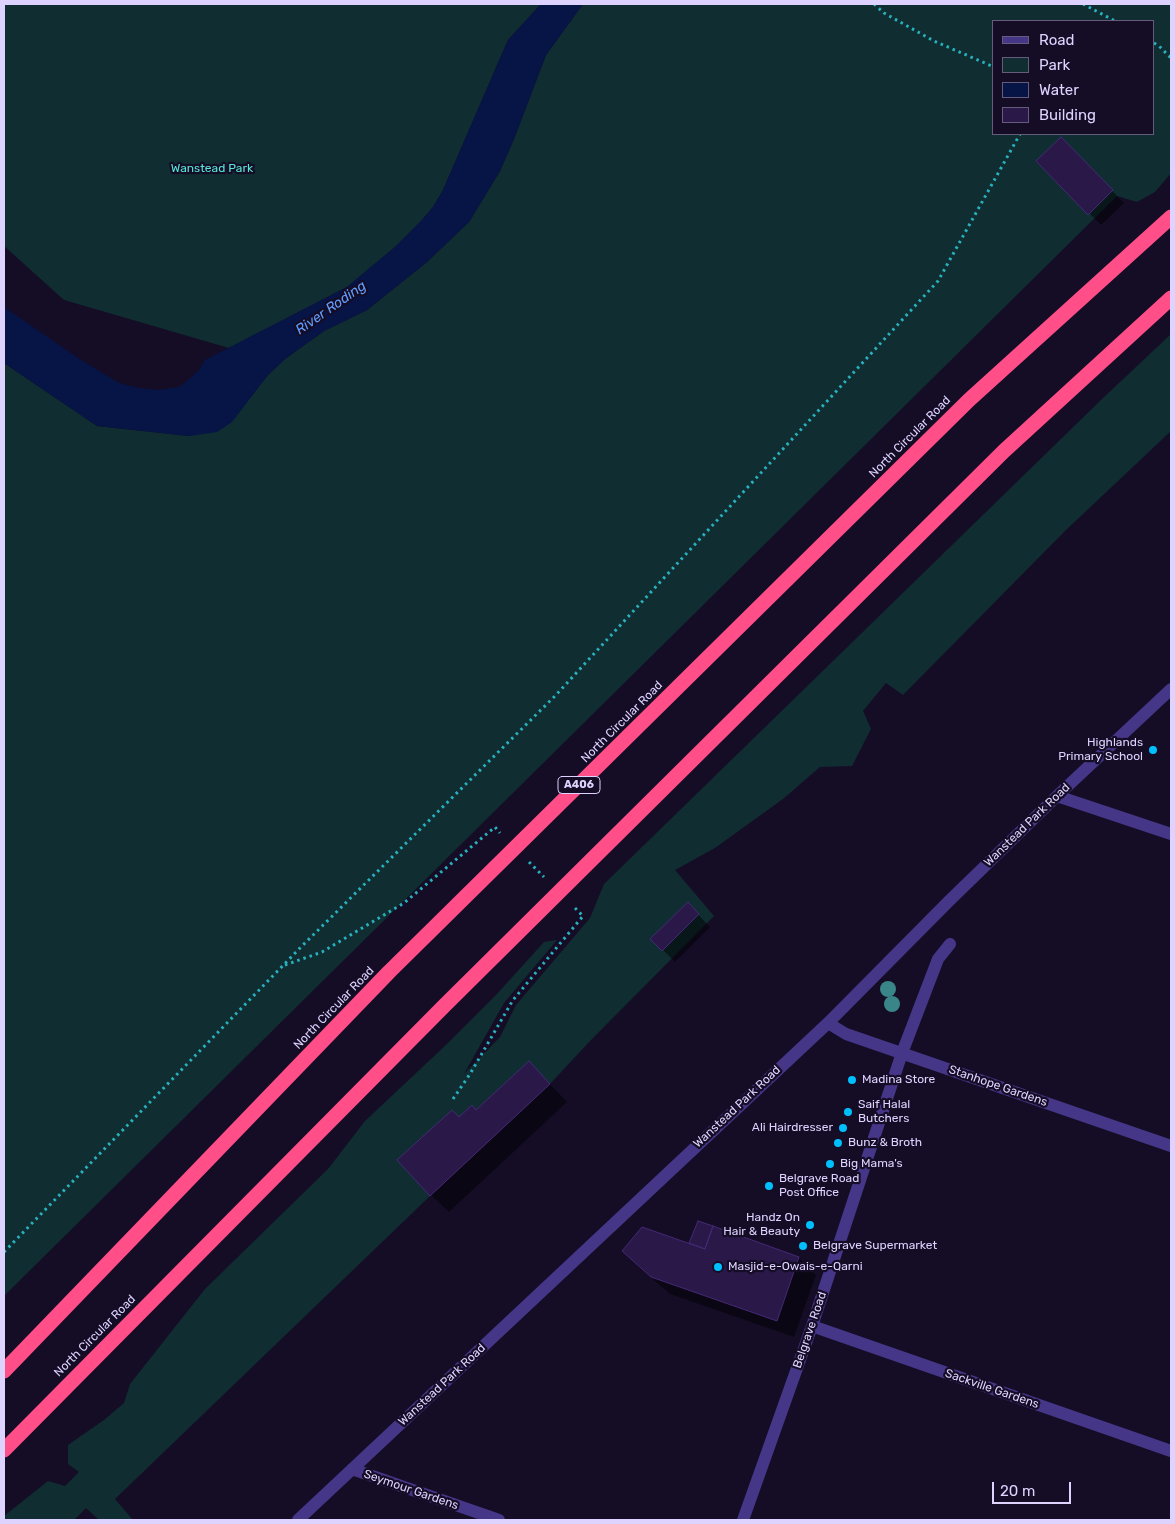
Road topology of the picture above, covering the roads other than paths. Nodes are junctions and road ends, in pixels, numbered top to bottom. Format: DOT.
graph roads {
  1 [pos="1171,217"];
  2 [pos="1171,298"];
  3 [pos="1171,689"];
  4 [pos="1057,796"];
  5 [pos="1171,834"];
  6 [pos="950,944"];
  7 [pos="828,1023"];
  8 [pos="902,1053"];
  9 [pos="1171,1146"];
  10 [pos="812,1326"];
  11 [pos="4,1371"];
  12 [pos="4,1450"];
  13 [pos="1171,1451"];
  14 [pos="352,1469"];
  15 [pos="298,1520"];
  16 [pos="499,1520"];
  17 [pos="743,1520"];
  1 -- 11 [label="highway, North Circular Road / A406"];
  2 -- 12 [label="highway, North Circular Road"];
  3 -- 4 [label="street, Wanstead Park Road"];
  4 -- 5 [label="street"];
  4 -- 7 [label="street, Wanstead Park Road"];
  6 -- 8 [label="street, Belgrave Road"];
  7 -- 8 [label="street, Stanhope Gardens"];
  7 -- 14 [label="street, Wanstead Park Road"];
  8 -- 9 [label="street, Stanhope Gardens"];
  8 -- 10 [label="street, Belgrave Road"];
  10 -- 13 [label="street, Sackville Gardens"];
  10 -- 17 [label="street, Belgrave Road"];
  14 -- 15 [label="street, Wanstead Park Road"];
  14 -- 16 [label="street, Seymour Gardens"];
}
